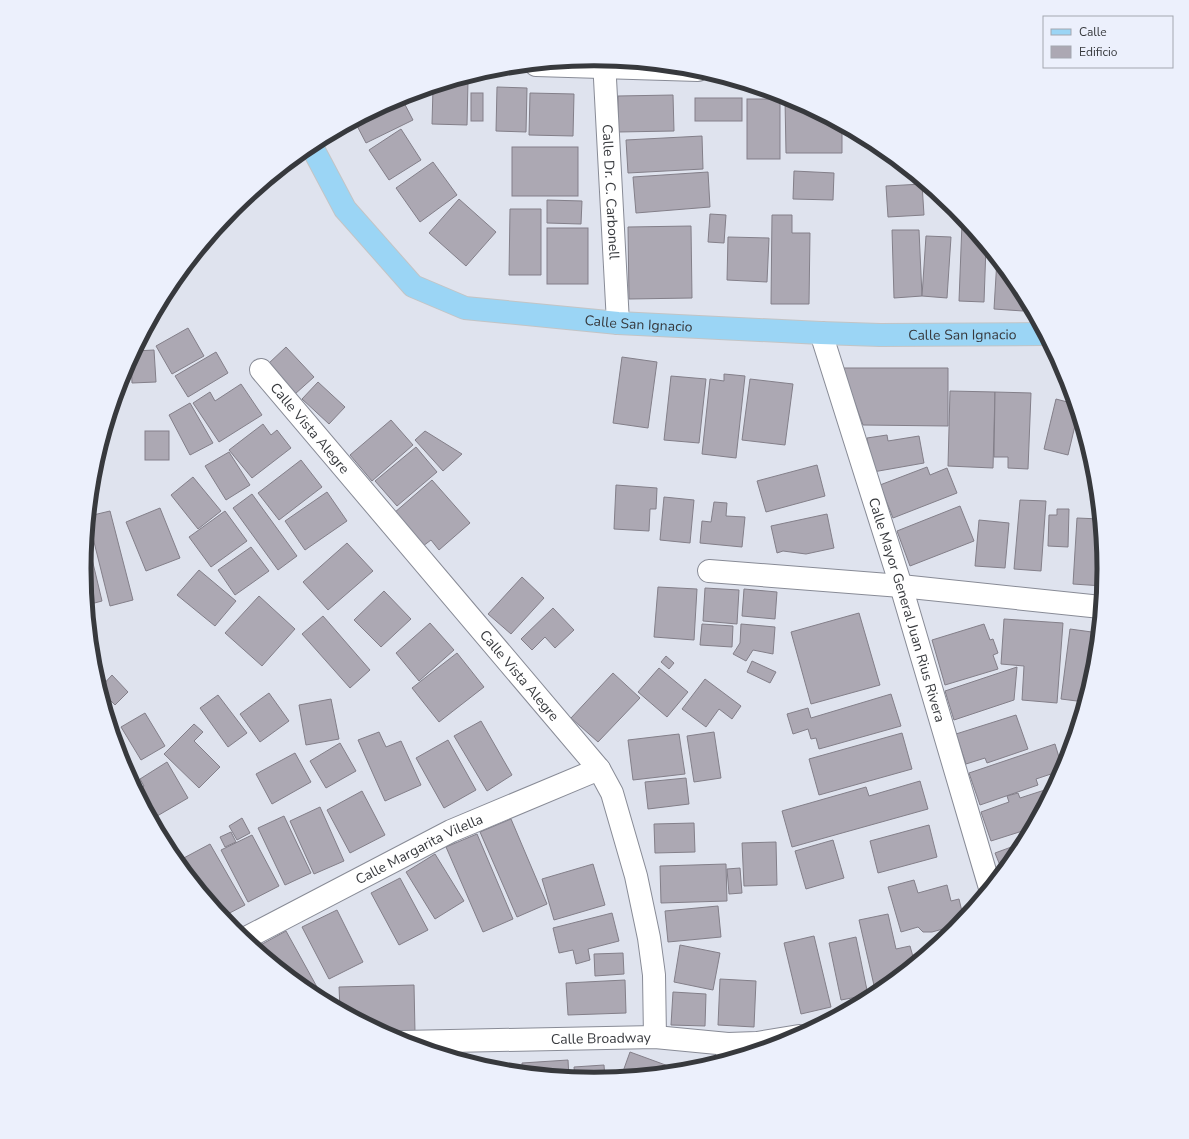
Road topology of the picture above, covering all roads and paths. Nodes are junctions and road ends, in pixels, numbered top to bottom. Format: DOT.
graph roads {
  1 [pos="604,66"];
  2 [pos="314,151"];
  3 [pos="618,323"];
  4 [pos="820,333"];
  5 [pos="1039,334"];
  6 [pos="261,370"];
  7 [pos="709,572"];
  8 [pos="901,586"];
  9 [pos="1096,608"];
  10 [pos="599,770"];
  11 [pos="988,883"];
  12 [pos="250,936"];
  13 [pos="655,1037"];
  14 [pos="771,1041"];
  15 [pos="421,1042"];
  16 [pos="726,1053"];
  1 -- 3 [label="street, Calle Dr. C. Carbonell"];
  2 -- 3 [label="main road, Calle San Ignacio"];
  3 -- 4 [label="main road, Calle San Ignacio"];
  4 -- 5 [label="main road, Calle San Ignacio"];
  4 -- 8 [label="street, Calle Mayor General Juan Rius Rivera"];
  6 -- 10 [label="street, Calle Vista Alegre"];
  7 -- 8 [label="street"];
  8 -- 9 [label="street"];
  8 -- 11 [label="street, Calle Mayor General Juan Rius Rivera"];
  10 -- 12 [label="street, Calle Margarita Vilella"];
  10 -- 13 [label="street, Calle Vista Alegre"];
  13 -- 15 [label="street, Calle Broadway"];
  13 -- 16 [label="street, Calle Broadway"];
  14 -- 16 [label="street, Calle Broadway"];
}
